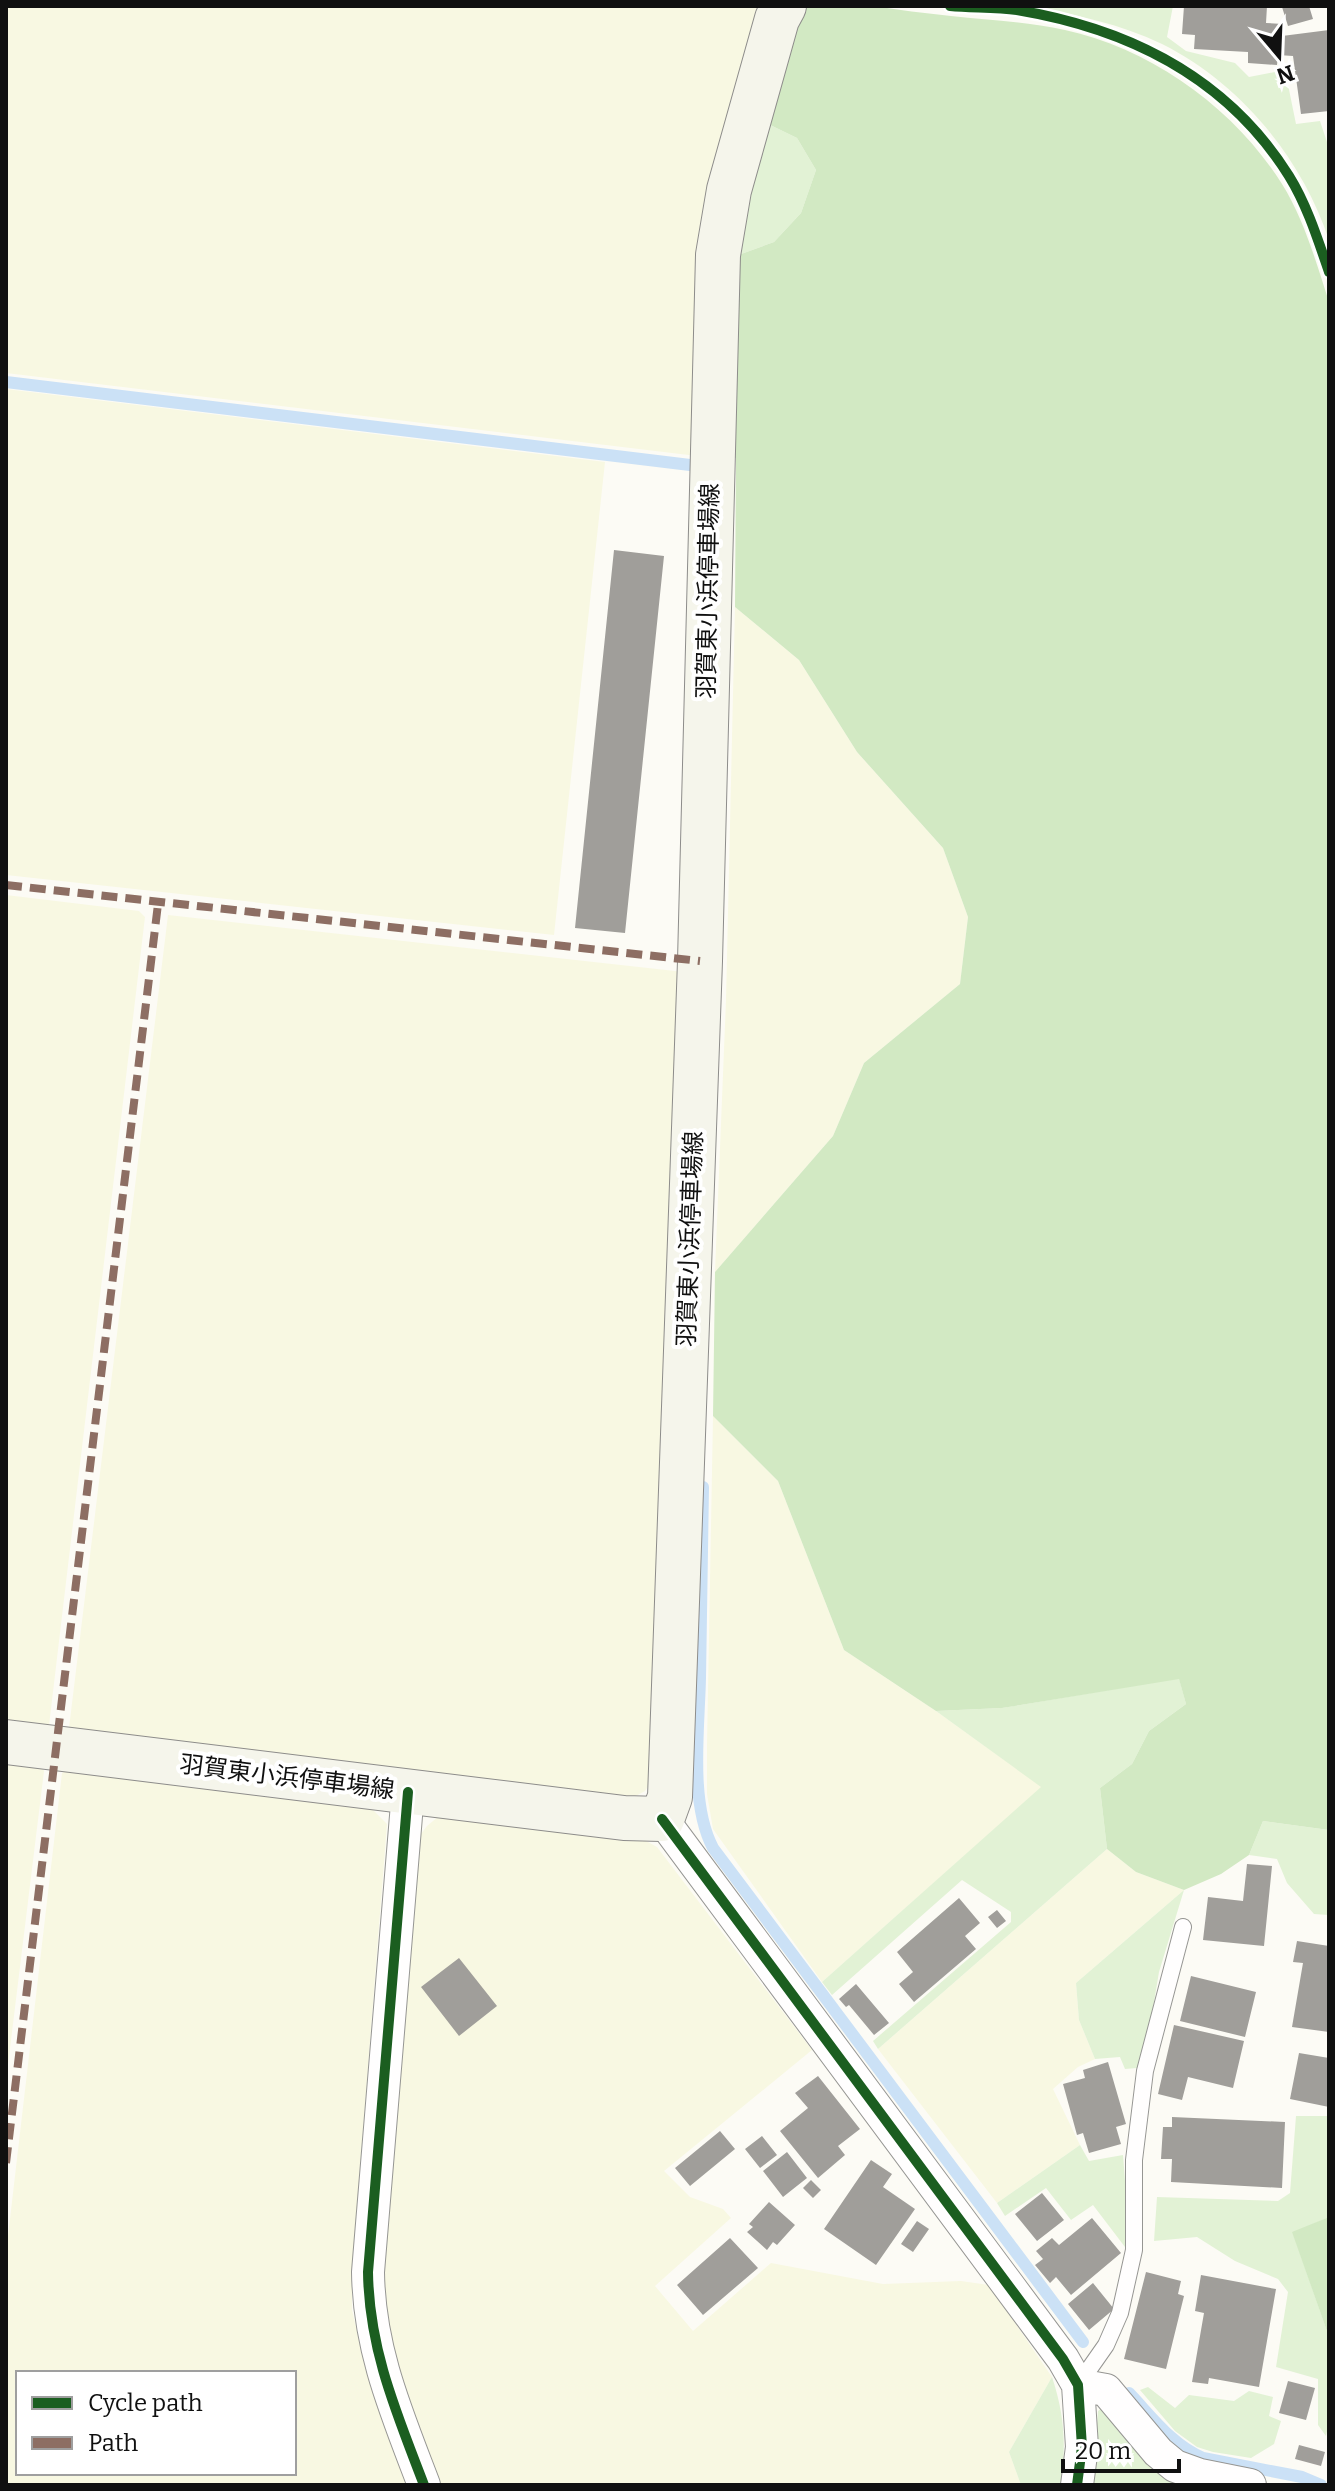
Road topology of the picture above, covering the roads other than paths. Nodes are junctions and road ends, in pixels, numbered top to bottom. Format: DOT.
graph roads {
  1 [pos="784,6"];
  2 [pos="6,1742"];
  3 [pos="408,1792"];
  4 [pos="662,1819"];
  5 [pos="1183,1927"];
  6 [pos="1078,2385"];
  7 [pos="424,2485"];
  8 [pos="1077,2485"];
  9 [pos="1250,2485"];
  1 -- 4 [label="main road, 羽賀東小浜停車場線"];
  2 -- 3 [label="main road, 羽賀東小浜停車場線"];
  3 -- 4 [label="main road, 羽賀東小浜停車場線"];
  3 -- 7 [label="street"];
  4 -- 6 [label="street"];
  5 -- 6 [label="lane"];
  6 -- 8 [label="street"];
  6 -- 9 [label="street"];
}
